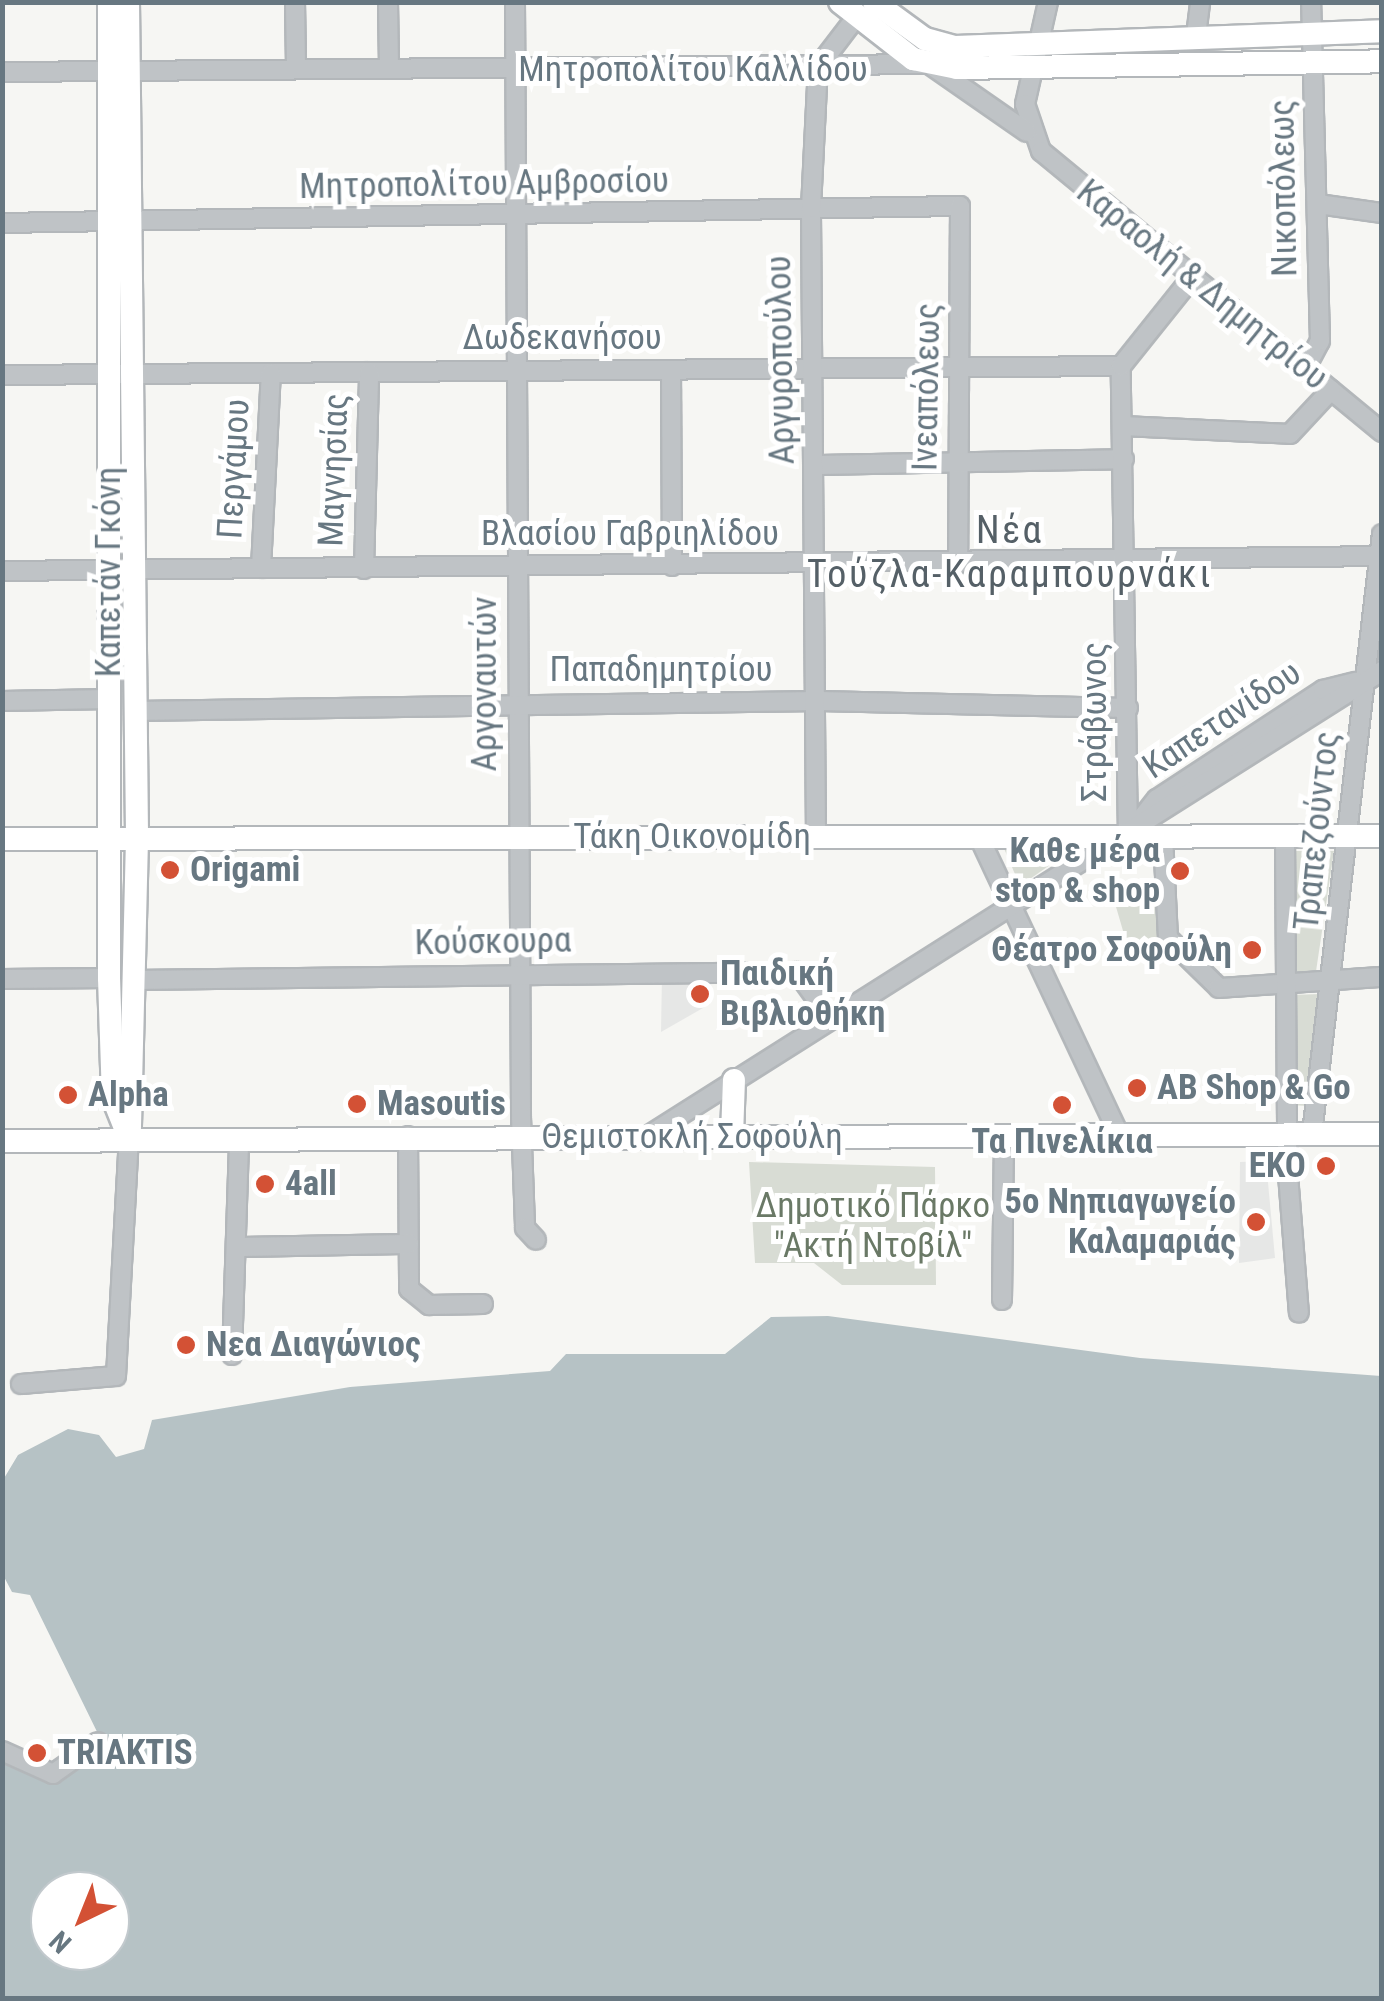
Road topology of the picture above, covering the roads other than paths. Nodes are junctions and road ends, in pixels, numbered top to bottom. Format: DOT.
graph roads {
  1 [pos="108,2"];
  2 [pos="128,2"];
  3 [pos="295,2"];
  4 [pos="388,2"];
  5 [pos="516,2"];
  6 [pos="1048,2"];
  7 [pos="1200,2"];
  8 [pos="1312,2"];
  9 [pos="857,7"];
  10 [pos="1382,31"];
  11 [pos="1312,33"];
  12 [pos="1196,36"];
  13 [pos="1044,40"];
  14 [pos="1382,60"];
  15 [pos="1314,62"];
  16 [pos="296,63"];
  17 [pos="929,64"];
  18 [pos="389,65"];
  19 [pos="1037,65"];
  20 [pos="818,67"];
  21 [pos="119,68"];
  22 [pos="516,70"];
  23 [pos="2,72"];
  24 [pos="1028,132"];
  25 [pos="1318,204"];
  26 [pos="811,208"];
  27 [pos="964,211"];
  28 [pos="1382,213"];
  29 [pos="517,219"];
  30 [pos="2,222"];
  31 [pos="120,222"];
  32 [pos="1194,275"];
  33 [pos="1121,366"];
  34 [pos="958,367"];
  35 [pos="812,368"];
  36 [pos="1305,368"];
  37 [pos="670,370"];
  38 [pos="517,371"];
  39 [pos="370,372"];
  40 [pos="271,373"];
  41 [pos="120,374"];
  42 [pos="2,375"];
  43 [pos="1331,390"];
  44 [pos="1122,426"];
  45 [pos="1382,432"];
  46 [pos="1124,459"];
  47 [pos="958,462"];
  48 [pos="815,464"];
  49 [pos="1382,534"];
  50 [pos="1379,556"];
  51 [pos="1126,560"];
  52 [pos="958,564"];
  53 [pos="517,566"];
  54 [pos="672,566"];
  55 [pos="817,566"];
  56 [pos="261,568"];
  57 [pos="364,569"];
  58 [pos="2,570"];
  59 [pos="133,570"];
  60 [pos="109,571"];
  61 [pos="1374,676"];
  62 [pos="109,700"];
  63 [pos="2,701"];
  64 [pos="819,701"];
  65 [pos="518,703"];
  66 [pos="1128,708"];
  67 [pos="135,711"];
  68 [pos="1128,836"];
  69 [pos="1163,836"];
  70 [pos="1285,836"];
  71 [pos="1350,836"];
  72 [pos="1382,836"];
  73 [pos="816,837"];
  74 [pos="979,837"];
  75 [pos="518,838"];
  76 [pos="2,839"];
  77 [pos="109,839"];
  78 [pos="137,839"];
  79 [pos="1013,906"];
  80 [pos="519,974"];
  81 [pos="1382,977"];
  82 [pos="2,978"];
  83 [pos="108,978"];
  84 [pos="1334,978"];
  85 [pos="134,980"];
  86 [pos="1286,985"];
  87 [pos="830,1018"];
  88 [pos="734,1080"];
  89 [pos="1286,1134"];
  90 [pos="1312,1134"];
  91 [pos="1382,1134"];
  92 [pos="1004,1135"];
  93 [pos="1119,1135"];
  94 [pos="408,1136"];
  95 [pos="646,1136"];
  96 [pos="732,1136"];
  97 [pos="130,1138"];
  98 [pos="239,1138"];
  99 [pos="521,1138"];
  100 [pos="2,1140"];
  101 [pos="536,1240"];
  102 [pos="410,1244"];
  103 [pos="236,1247"];
  104 [pos="1002,1300"];
  105 [pos="483,1304"];
  106 [pos="1299,1313"];
  107 [pos="232,1355"];
  108 [pos="21,1384"];
  109 [pos="98,1742"];
  110 [pos="2,1751"];
  1 -- 21 [label="main road, Καπετάν Γκόνη"];
  2 -- 21 [label="main road, Καπετάν Γκόνη"];
  3 -- 16 [label="street"];
  4 -- 18 [label="street"];
  5 -- 22 [label="street, Αργοναυτών"];
  6 -- 13 [label="street"];
  7 -- 12 [label="street"];
  8 -- 11 [label="street, Νικοπόλεως"];
  9 -- 13 [label="main road"];
  9 -- 17 [label="main road, Καραολή & Δημητρίου"];
  9 -- 20 [label="street"];
  10 -- 11 [label="main road"];
  11 -- 12 [label="main road"];
  11 -- 15 [label="street, Νικοπόλεως"];
  12 -- 13 [label="main road"];
  13 -- 19 [label="street"];
  14 -- 15 [label="main road, Μητροπολίτου Καλλίδου"];
  15 -- 19 [label="main road, Μητροπολίτου Καλλίδου"];
  15 -- 25 [label="street, Νικοπόλεως"];
  16 -- 18 [label="street, Μητροπολίτου Καλλίδου"];
  16 -- 21 [label="street, Μητροπολίτου Καλλίδου"];
  17 -- 19 [label="main road, Μητροπολίτου Καλλίδου"];
  17 -- 20 [label="street, Μητροπολίτου Καλλίδου"];
  17 -- 24 [label="street, Καραολή & Δημητρίου"];
  18 -- 22 [label="street, Μητροπολίτου Καλλίδου"];
  19 -- 24 [label="street"];
  20 -- 22 [label="street, Μητροπολίτου Καλλίδου"];
  20 -- 26 [label="street, Αργυροπούλου"];
  21 -- 23 [label="street, Μητροπολίτου Καλλίδου"];
  21 -- 31 [label="main road, Καπετάν Γκόνη"];
  22 -- 29 [label="street, Αργοναυτών"];
  24 -- 32 [label="street, Καραολή & Δημητρίου"];
  25 -- 28 [label="street"];
  25 -- 36 [label="street, Νικοπόλεως"];
  26 -- 27 [label="street, Μητροπολίτου Αμβροσίου"];
  26 -- 29 [label="street, Μητροπολίτου Αμβροσίου"];
  26 -- 35 [label="street, Αργυροπούλου"];
  27 -- 34 [label="street, Ινεαπόλεως"];
  29 -- 31 [label="street, Μητροπολίτου Αμβροσίου"];
  29 -- 38 [label="street, Αργοναυτών"];
  30 -- 31 [label="street, Μητροπολίτου Αμβροσίου"];
  31 -- 41 [label="main road, Καπετάν Γκόνη"];
  32 -- 33 [label="street"];
  32 -- 36 [label="street, Καραολή & Δημητρίου"];
  33 -- 34 [label="street, Δωδεκανήσου"];
  33 -- 44 [label="street, Στράβωνος"];
  34 -- 35 [label="street, Δωδεκανήσου"];
  34 -- 47 [label="street, Ινεαπόλεως"];
  35 -- 37 [label="street, Δωδεκανήσου"];
  35 -- 48 [label="street, Αργυροπούλου"];
  36 -- 43 [label="street, Καραολή & Δημητρίου"];
  37 -- 38 [label="street, Δωδεκανήσου"];
  37 -- 54 [label="street"];
  38 -- 39 [label="street, Δωδεκανήσου"];
  38 -- 53 [label="street, Αργοναυτών"];
  39 -- 40 [label="street, Δωδεκανήσου"];
  39 -- 57 [label="street, Μαγνησίας"];
  40 -- 41 [label="street, Δωδεκανήσου"];
  40 -- 56 [label="street, Περγάμου"];
  41 -- 42 [label="street, Δωδεκανήσου"];
  41 -- 59 [label="main road, Καπετάν Γκόνη"];
  41 -- 60 [label="main road, Καπετάν Γκόνη"];
  43 -- 44 [label="street"];
  43 -- 45 [label="street, Καραολή & Δημητρίου"];
  44 -- 46 [label="street, Στράβωνος"];
  46 -- 47 [label="street"];
  46 -- 51 [label="street, Στράβωνος"];
  47 -- 48 [label="street"];
  47 -- 52 [label="street, Ινεαπόλεως"];
  48 -- 55 [label="street, Αργυροπούλου"];
  49 -- 50 [label="street, Τραπεζούντος"];
  50 -- 51 [label="street, Βλασίου Γαβριηλίδου"];
  50 -- 61 [label="street, Τραπεζούντος"];
  51 -- 52 [label="street, Βλασίου Γαβριηλίδου"];
  51 -- 66 [label="street, Στράβωνος"];
  52 -- 55 [label="street, Βλασίου Γαβριηλίδου"];
  53 -- 54 [label="street, Βλασίου Γαβριηλίδου"];
  53 -- 57 [label="street, Βλασίου Γαβριηλίδου"];
  53 -- 65 [label="street, Αργοναυτών"];
  54 -- 55 [label="street, Βλασίου Γαβριηλίδου"];
  55 -- 64 [label="street, Αργυροπούλου"];
  56 -- 57 [label="street, Βλασίου Γαβριηλίδου"];
  56 -- 59 [label="street, Βλασίου Γαβριηλίδου"];
  58 -- 60 [label="street, Βλασίου Γαβριηλίδου"];
  59 -- 60 [label="street, Βλασίου Γαβριηλίδου"];
  59 -- 67 [label="main road, Καπετάν Γκόνη"];
  60 -- 62 [label="main road, Καπετάν Γκόνη"];
  61 -- 68 [label="street, Καπετανίδου"];
  61 -- 71 [label="street, Τραπεζούντος"];
  62 -- 63 [label="street"];
  62 -- 77 [label="main road, Καπετάν Γκόνη"];
  64 -- 65 [label="street, Παπαδημητρίου"];
  64 -- 66 [label="street, Παπαδημητρίου"];
  64 -- 73 [label="street, Αργυροπούλου"];
  65 -- 67 [label="street, Παπαδημητρίου"];
  65 -- 75 [label="street, Αργοναυτών"];
  66 -- 68 [label="street, Στράβωνος"];
  67 -- 78 [label="main road, Καπετάν Γκόνη"];
  68 -- 69 [label="main road, Τάκη Οικονομίδη"];
  68 -- 74 [label="main road, Τάκη Οικονομίδη"];
  68 -- 79 [label="street, Καπετανίδου"];
  69 -- 70 [label="main road, Τάκη Οικονομίδη"];
  69 -- 86 [label="street"];
  70 -- 71 [label="main road, Τάκη Οικονομίδη"];
  70 -- 86 [label="street"];
  71 -- 72 [label="main road, Τάκη Οικονομίδη"];
  71 -- 84 [label="street, Τραπεζούντος"];
  73 -- 74 [label="main road, Τάκη Οικονομίδη"];
  73 -- 75 [label="main road, Τάκη Οικονομίδη"];
  74 -- 79 [label="street"];
  75 -- 78 [label="main road, Τάκη Οικονομίδη"];
  75 -- 80 [label="street, Αργοναυτών"];
  76 -- 77 [label="main road, Τάκη Οικονομίδη"];
  77 -- 78 [label="main road, Τάκη Οικονομίδη"];
  77 -- 83 [label="main road, Καπετάν Γκόνη"];
  78 -- 85 [label="main road, Καπετάν Γκόνη"];
  79 -- 87 [label="street, Καπετανίδου"];
  79 -- 93 [label="street"];
  80 -- 85 [label="street, Κούσκουρα"];
  80 -- 87 [label="street, Κούσκουρα"];
  80 -- 99 [label="street, Αργοναυτών"];
  81 -- 84 [label="street"];
  82 -- 83 [label="street"];
  83 -- 97 [label="main road, Καπετάν Γκόνη"];
  84 -- 86 [label="street"];
  84 -- 90 [label="street, Τραπεζούντος"];
  85 -- 97 [label="main road, Καπετάν Γκόνη"];
  86 -- 89 [label="street"];
  87 -- 88 [label="street, Καπετανίδου"];
  88 -- 95 [label="street, Καπετανίδου"];
  88 -- 96 [label="main road"];
  89 -- 90 [label="main road, Θεμιστοκλή Σοφούλη"];
  89 -- 93 [label="main road, Θεμιστοκλή Σοφούλη"];
  89 -- 106 [label="street"];
  90 -- 91 [label="main road, Θεμιστοκλή Σοφούλη"];
  92 -- 93 [label="main road, Θεμιστοκλή Σοφούλη"];
  92 -- 96 [label="main road, Θεμιστοκλή Σοφούλη"];
  92 -- 104 [label="street"];
  94 -- 98 [label="main road, Θεμιστοκλή Σοφούλη"];
  94 -- 99 [label="main road, Θεμιστοκλή Σοφούλη"];
  94 -- 102 [label="street"];
  95 -- 96 [label="main road, Θεμιστοκλή Σοφούλη"];
  95 -- 99 [label="main road, Θεμιστοκλή Σοφούλη"];
  97 -- 98 [label="main road, Θεμιστοκλή Σοφούλη"];
  97 -- 100 [label="main road, Θεμιστοκλή Σοφούλη"];
  97 -- 108 [label="street, Καπετάν Γκόνη"];
  98 -- 103 [label="street"];
  99 -- 101 [label="street, Αργοναυτών"];
  102 -- 103 [label="street"];
  102 -- 105 [label="street"];
  103 -- 107 [label="street"];
  109 -- 110 [label="street"];
}
